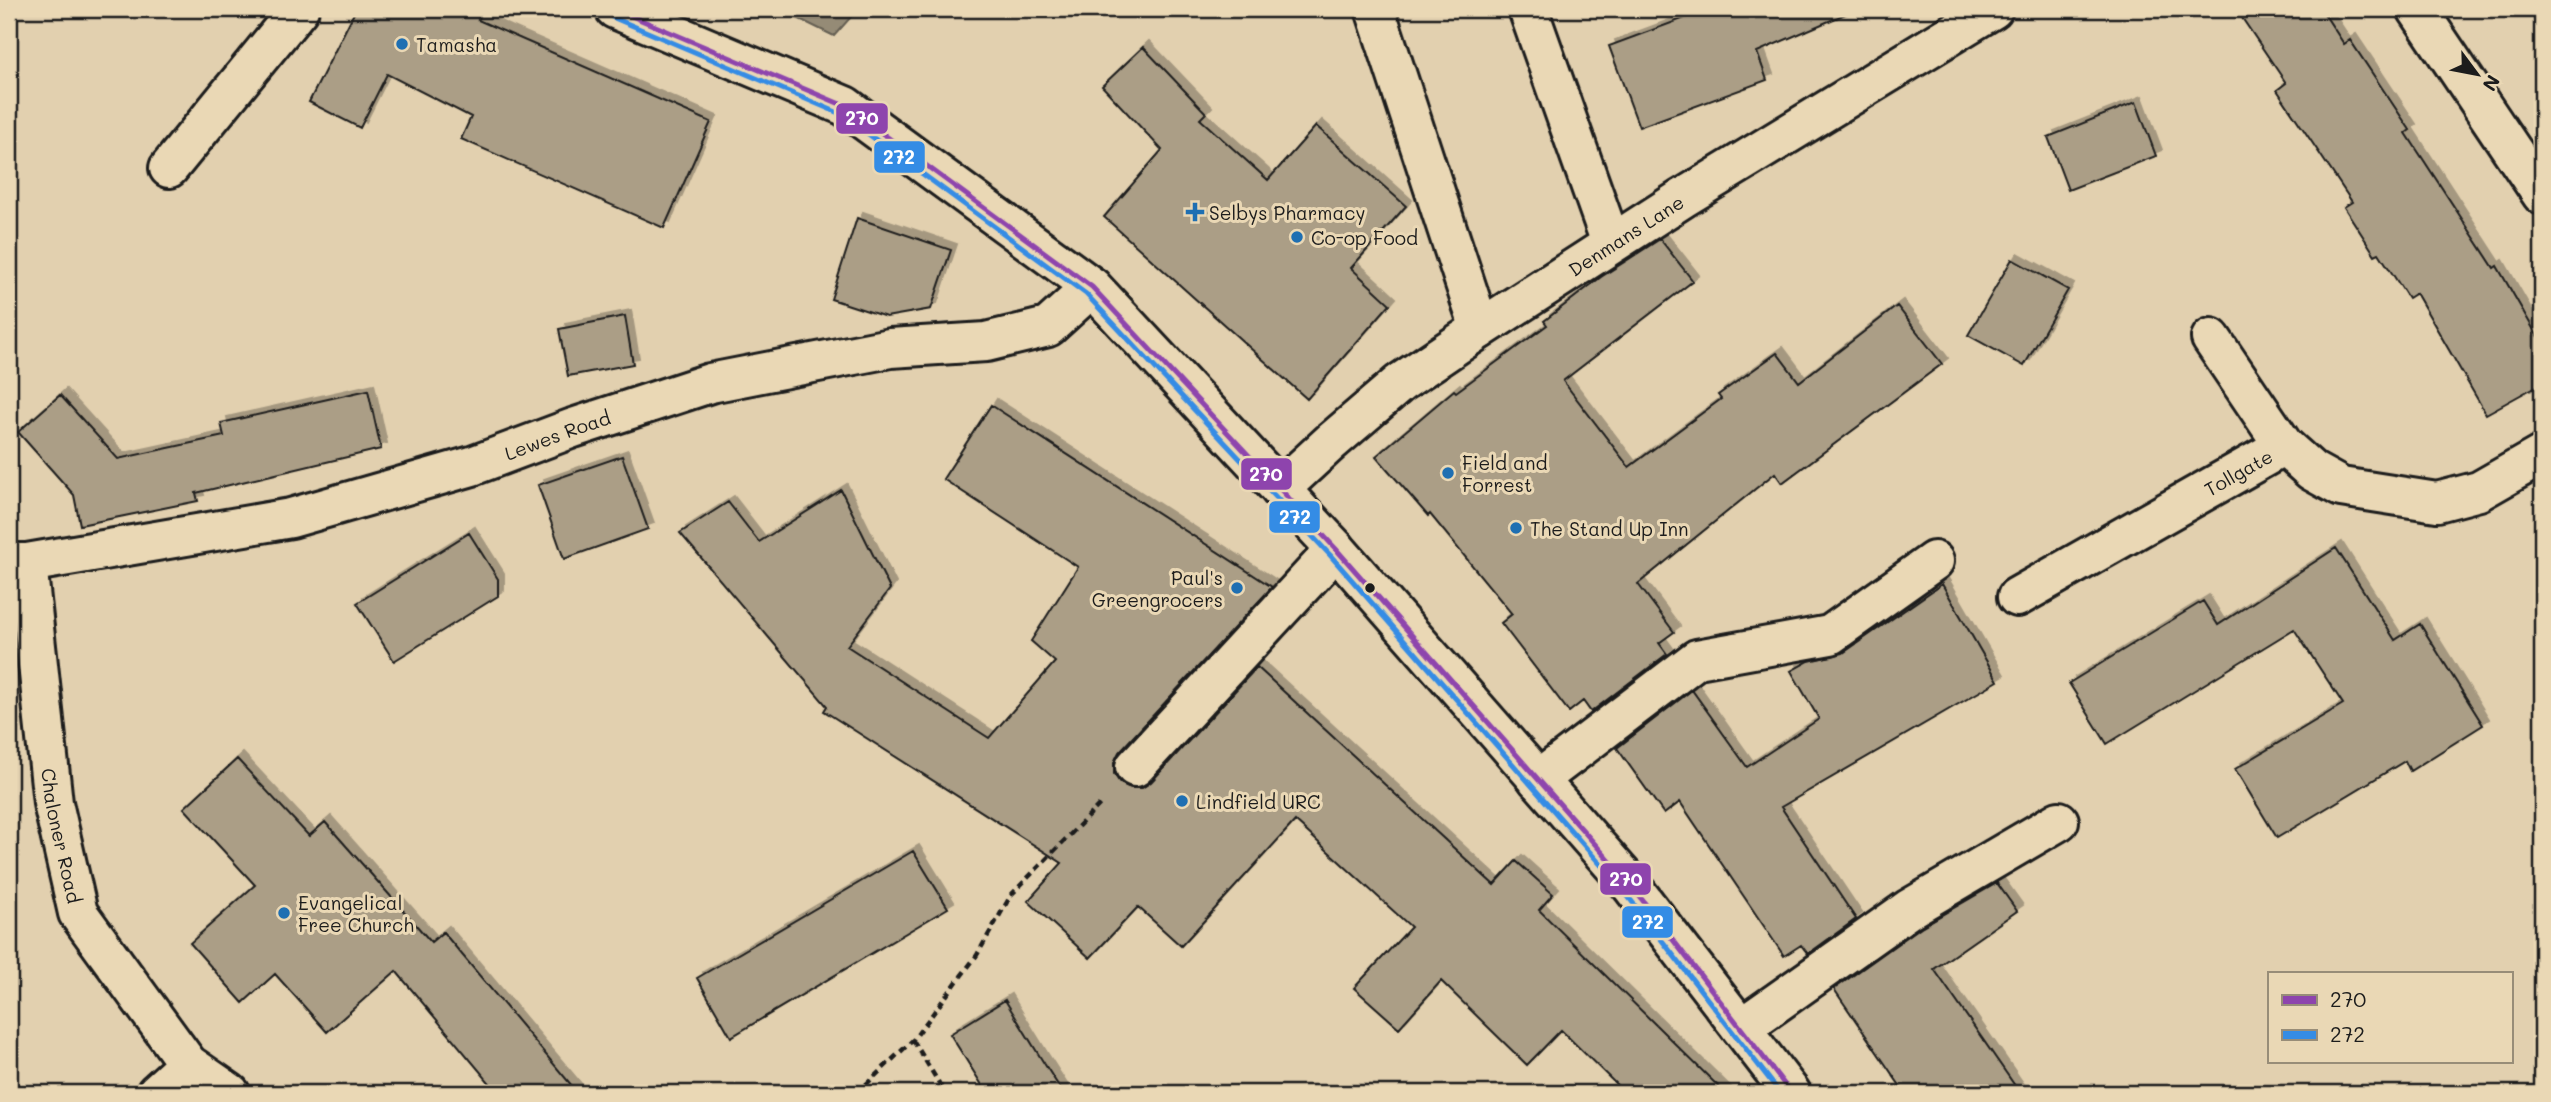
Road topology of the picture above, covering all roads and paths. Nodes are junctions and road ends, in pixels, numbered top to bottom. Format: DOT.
graph roads {
  1 [pos="299,9"];
  2 [pos="615,9"];
  3 [pos="1375,9"];
  4 [pos="1528,9"];
  5 [pos="1993,9"];
  6 [pos="2417,9"];
  7 [pos="1954,18"];
  8 [pos="169,168"];
  9 [pos="2542,195"];
  10 [pos="1611,243"];
  11 [pos="1092,287"];
  12 [pos="1480,329"];
  13 [pos="2211,338"];
  14 [pos="2284,446"];
  15 [pos="2542,455"];
  16 [pos="1280,489"];
  17 [pos="1336,549"];
  18 [pos="1934,561"];
  19 [pos="18,563"];
  20 [pos="2017,597"];
  21 [pos="1135,767"];
  22 [pos="1538,780"];
  23 [pos="2059,821"];
  24 [pos="1741,1028"];
  25 [pos="913,1040"];
  26 [pos="188,1064"];
  27 [pos="156,1093"];
  28 [pos="230,1093"];
  29 [pos="857,1093"];
  30 [pos="946,1093"];
  31 [pos="1791,1093"];
  1 -- 8 [label="main road"];
  2 -- 11 [label="main road"];
  3 -- 12 [label="main road"];
  4 -- 10 [label="main road"];
  5 -- 7 [label="main road, Denmans Lane"];
  6 -- 9 [label="main road"];
  7 -- 10 [label="main road, Denmans Lane"];
  10 -- 12 [label="main road, Denmans Lane"];
  11 -- 16 [label="main road"];
  11 -- 19 [label="main road, Lewes Road"];
  12 -- 16 [label="main road, Denmans Lane"];
  13 -- 14 [label="main road"];
  14 -- 15 [label="main road, Tollgate"];
  14 -- 20 [label="main road, Tollgate"];
  16 -- 17 [label="main road"];
  17 -- 21 [label="main road"];
  17 -- 22 [label="main road"];
  18 -- 22 [label="main road"];
  19 -- 26 [label="main road, Chaloner Road"];
  21 -- 25 [label="path"];
  22 -- 24 [label="main road"];
  23 -- 24 [label="main road"];
  24 -- 31 [label="main road"];
  25 -- 29 [label="path"];
  25 -- 30 [label="path"];
  26 -- 27 [label="main road"];
  26 -- 28 [label="main road, Chaloner Road"];
}
